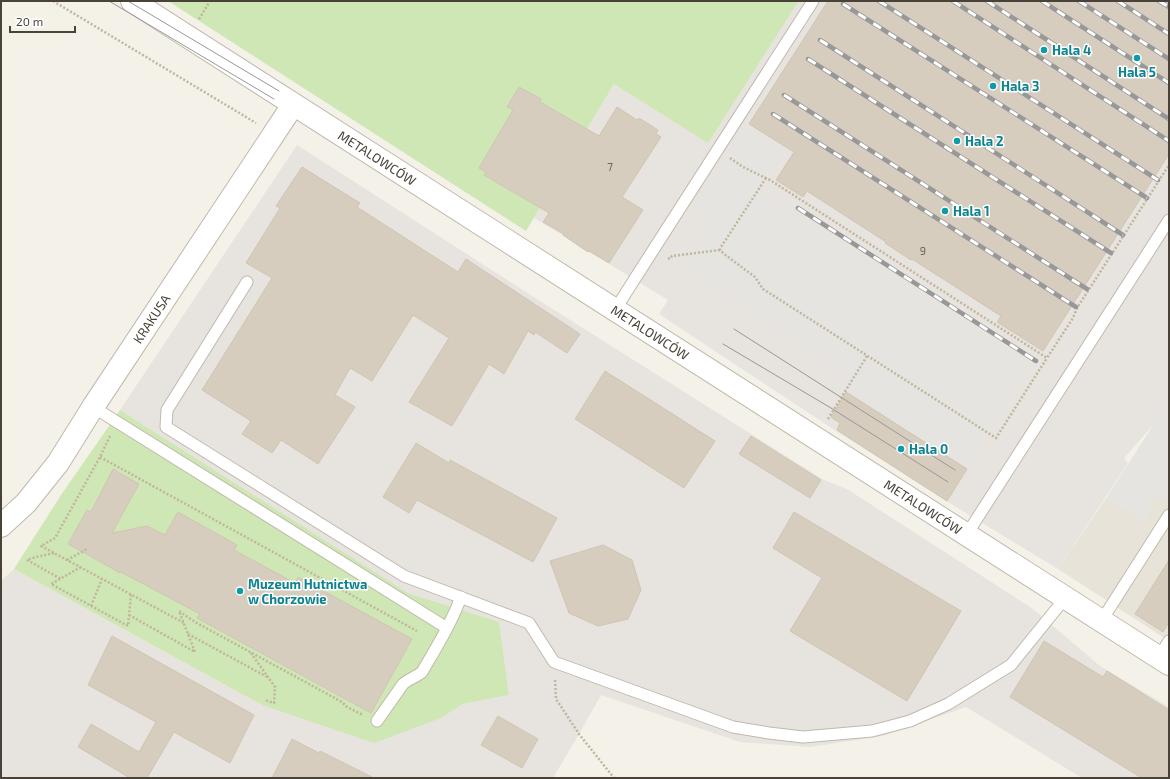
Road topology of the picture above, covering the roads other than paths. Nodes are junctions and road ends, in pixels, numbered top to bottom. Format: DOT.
graph roads {
  1 [pos="132,1"];
  2 [pos="813,1"];
  3 [pos="293,105"];
  4 [pos="1169,220"];
  5 [pos="247,282"];
  6 [pos="615,310"];
  7 [pos="93,407"];
  8 [pos="1169,515"];
  9 [pos="1,526"];
  10 [pos="967,534"];
  11 [pos="461,597"];
  12 [pos="1066,598"];
  13 [pos="1102,620"];
  14 [pos="447,628"];
  15 [pos="1166,654"];
  16 [pos="376,721"];
  1 -- 3 [label="street, METALOWCÓW"];
  2 -- 6 [label="lane"];
  3 -- 6 [label="street, METALOWCÓW"];
  3 -- 7 [label="street, KRAKUSA"];
  4 -- 10 [label="lane"];
  5 -- 11 [label="lane"];
  6 -- 10 [label="street, METALOWCÓW"];
  7 -- 9 [label="street, KRAKUSA"];
  7 -- 14 [label="lane"];
  8 -- 13 [label="lane"];
  10 -- 12 [label="street, METALOWCÓW"];
  11 -- 12 [label="lane"];
  11 -- 14 [label="lane"];
  12 -- 13 [label="street, METALOWCÓW"];
  13 -- 15 [label="street, METALOWCÓW"];
  14 -- 16 [label="lane"];
}
